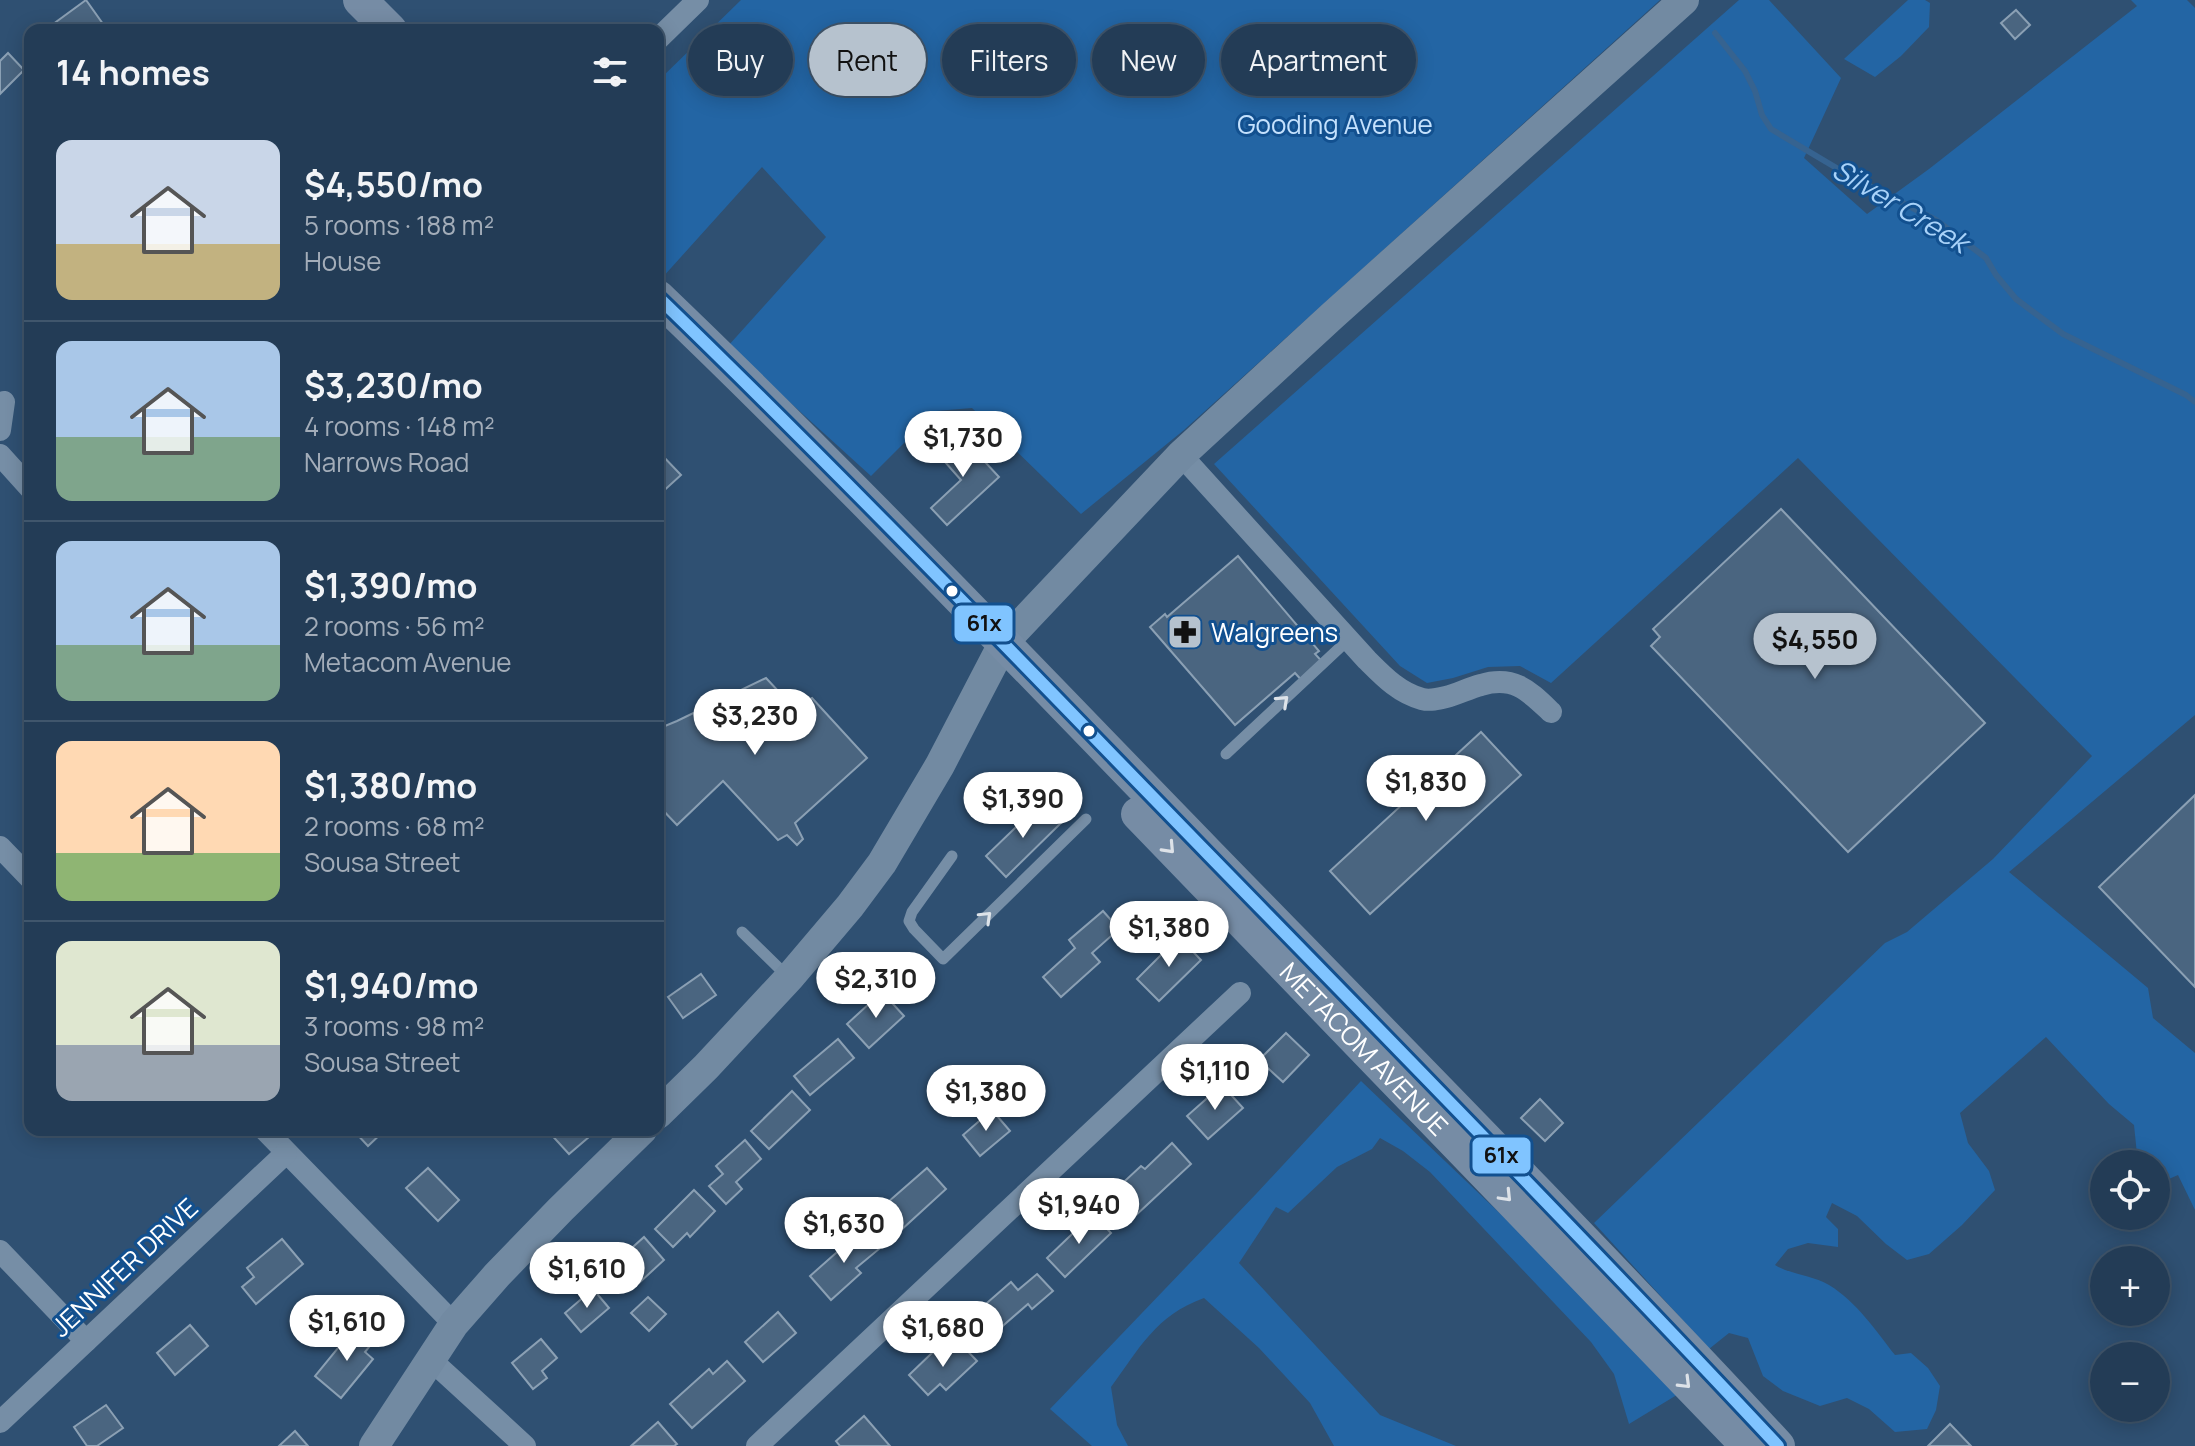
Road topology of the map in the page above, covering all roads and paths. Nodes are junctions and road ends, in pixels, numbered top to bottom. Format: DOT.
graph roads {
  1 [pos="698,0"];
  2 [pos="1684,0"];
  3 [pos="664,33"];
  4 [pos="664,304"];
  5 [pos="4,402"];
  6 [pos="759,402"];
  7 [pos="0,430"];
  8 [pos="0,455"];
  9 [pos="1181,455"];
  10 [pos="24,481"];
  11 [pos="1348,640"];
  12 [pos="999,651"];
  13 [pos="1551,712"];
  14 [pos="1226,754"];
  15 [pos="1086,819"];
  16 [pos="0,847"];
  17 [pos="952,856"];
  18 [pos="24,872"];
  19 [pos="742,932"];
  20 [pos="789,978"];
  21 [pos="1240,993"];
  22 [pos="664,1104"];
  23 [pos="270,1136"];
  24 [pos="636,1136"];
  25 [pos="286,1153"];
  26 [pos="1564,1238"];
  27 [pos="0,1251"];
  28 [pos="454,1324"];
  29 [pos="86,1341"];
  30 [pos="431,1360"];
  31 [pos="0,1422"];
  32 [pos="374,1446"];
  33 [pos="525,1446"];
  34 [pos="757,1446"];
  35 [pos="1747,1446"];
  36 [pos="1778,1446"];
  1 -- 3 [label="street"];
  2 -- 9 [label="street"];
  4 -- 6 [label="main road, METACOM AVENUE"];
  5 -- 7 [label="street"];
  6 -- 12 [label="main road, METACOM AVENUE"];
  6 -- 12 [label="main road, METACOM AVENUE"];
  8 -- 10 [label="street"];
  9 -- 11 [label="street"];
  9 -- 12 [label="street"];
  11 -- 13 [label="street"];
  14 -- 11 [label="lane, one-way"];
  12 -- 20 [label="street"];
  12 -- 26 [label="main road, METACOM AVENUE"];
  17 -- 15 [label="lane, one-way"];
  16 -- 18 [label="street"];
  19 -- 20 [label="lane"];
  20 -- 22 [label="street"];
  21 -- 34 [label="street"];
  23 -- 25 [label="street"];
  24 -- 28 [label="street"];
  25 -- 28 [label="street"];
  25 -- 29 [label="street, JENNIFER DRIVE"];
  26 -- 35 [label="main road, METACOM AVENUE, one-way"];
  26 -- 36 [label="main road, METACOM AVENUE"];
  27 -- 29 [label="street"];
  28 -- 30 [label="street"];
  29 -- 31 [label="street, JENNIFER DRIVE"];
  30 -- 32 [label="street"];
  30 -- 33 [label="street"];
}
